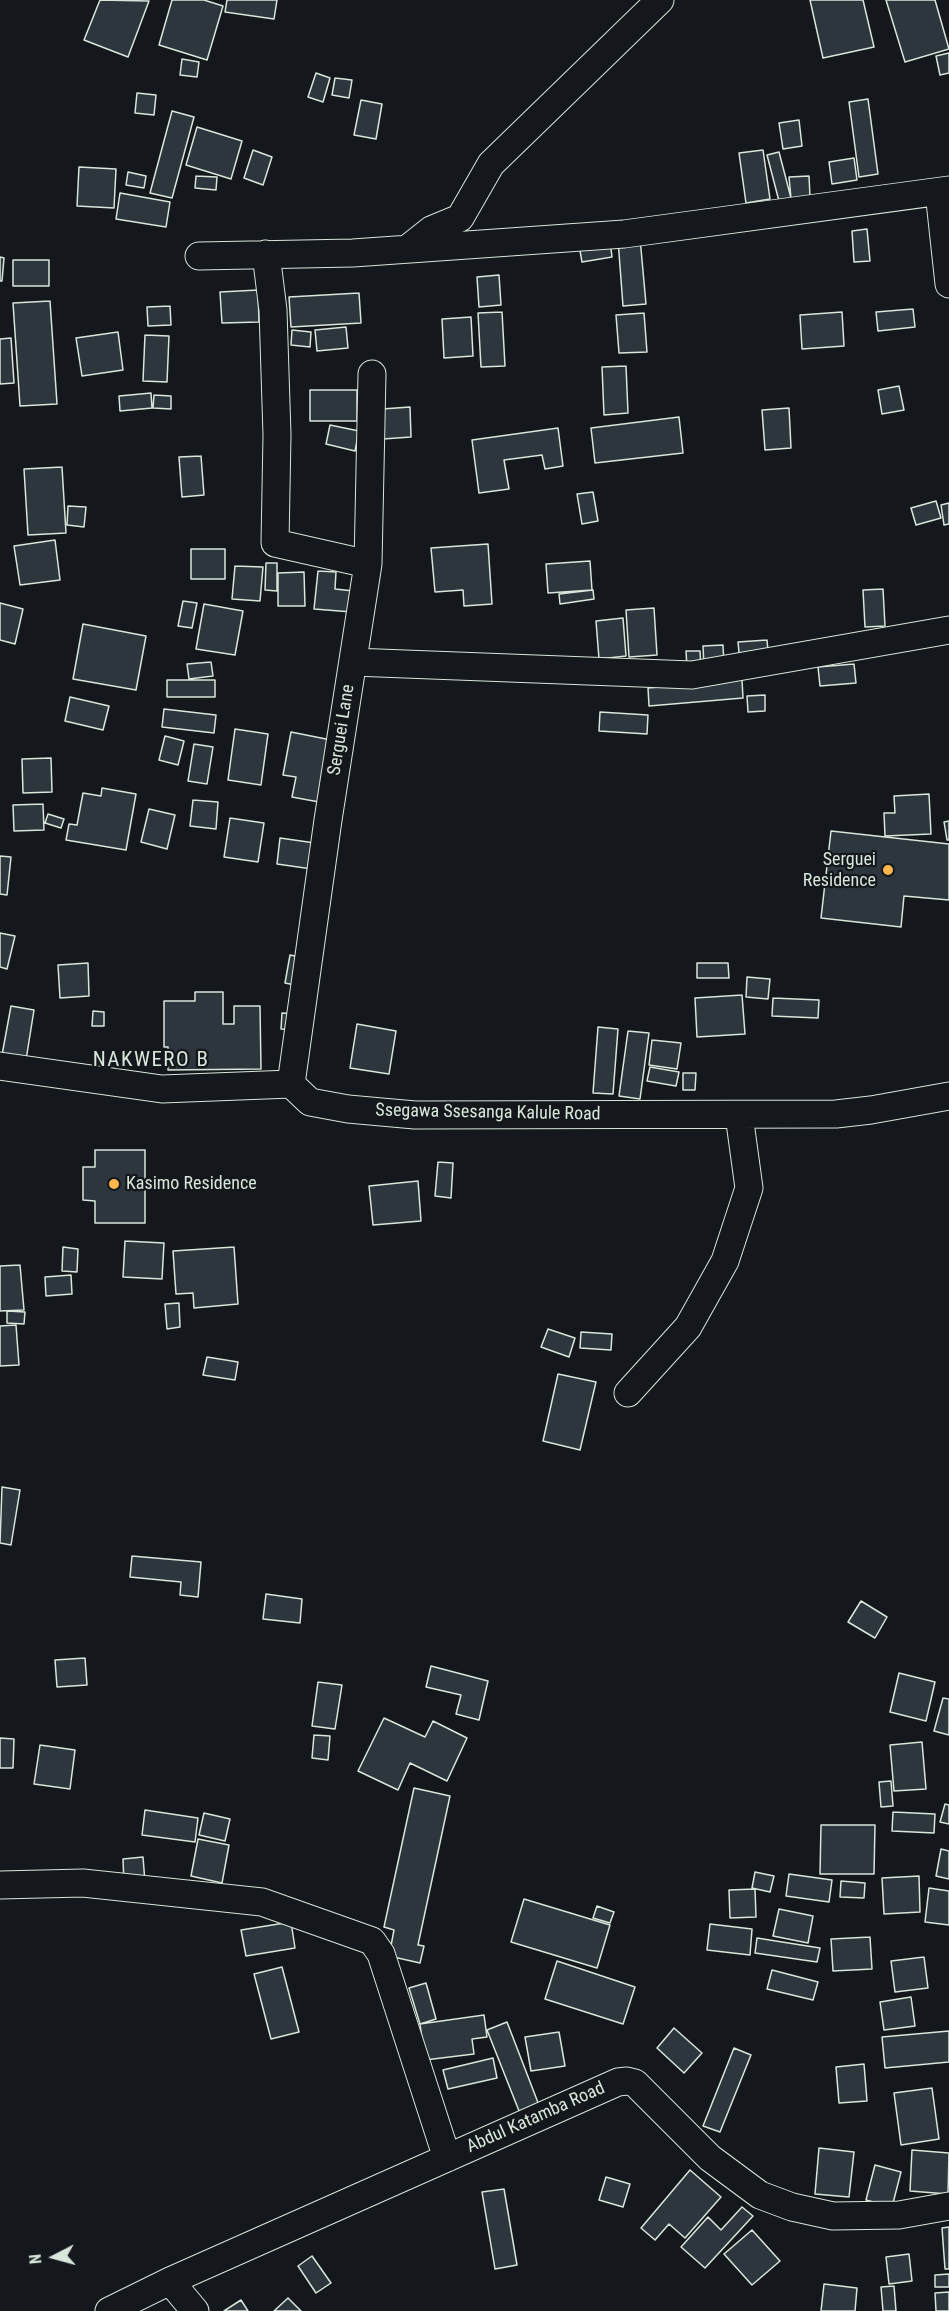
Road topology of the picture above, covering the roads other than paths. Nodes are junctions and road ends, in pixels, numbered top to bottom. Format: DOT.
graph roads {
  1 [pos="660,0"];
  2 [pos="944,191"];
  3 [pos="406,249"];
  4 [pos="266,254"];
  5 [pos="199,256"];
  6 [pos="949,284"];
  7 [pos="372,374"];
  8 [pos="368,564"];
  9 [pos="949,630"];
  10 [pos="353,662"];
  11 [pos="0,1066"];
  12 [pos="291,1084"];
  13 [pos="949,1096"];
  14 [pos="739,1115"];
  15 [pos="628,1393"];
  16 [pos="0,1885"];
  17 [pos="447,2158"];
  18 [pos="949,2206"];
  19 [pos="170,2281"];
  20 [pos="109,2311"];
  21 [pos="195,2311"];
  1 -- 3 [label="street"];
  2 -- 3 [label="street"];
  2 -- 6 [label="street"];
  3 -- 4 [label="street"];
  4 -- 5 [label="street"];
  4 -- 8 [label="street"];
  7 -- 8 [label="street, Serguei Lane"];
  8 -- 10 [label="street, Serguei Lane"];
  9 -- 10 [label="street"];
  10 -- 12 [label="street, Serguei Lane"];
  11 -- 12 [label="street"];
  12 -- 14 [label="street, Ssegawa Ssesanga Kalule Road"];
  13 -- 14 [label="street, Ssegawa Ssesanga Kalule Road"];
  14 -- 15 [label="street"];
  16 -- 17 [label="street"];
  17 -- 18 [label="street, Abdul Katamba Road"];
  17 -- 19 [label="street, Abdul Katamba Road"];
  19 -- 20 [label="street, Abdul Katamba Road"];
  19 -- 21 [label="street"];
}
